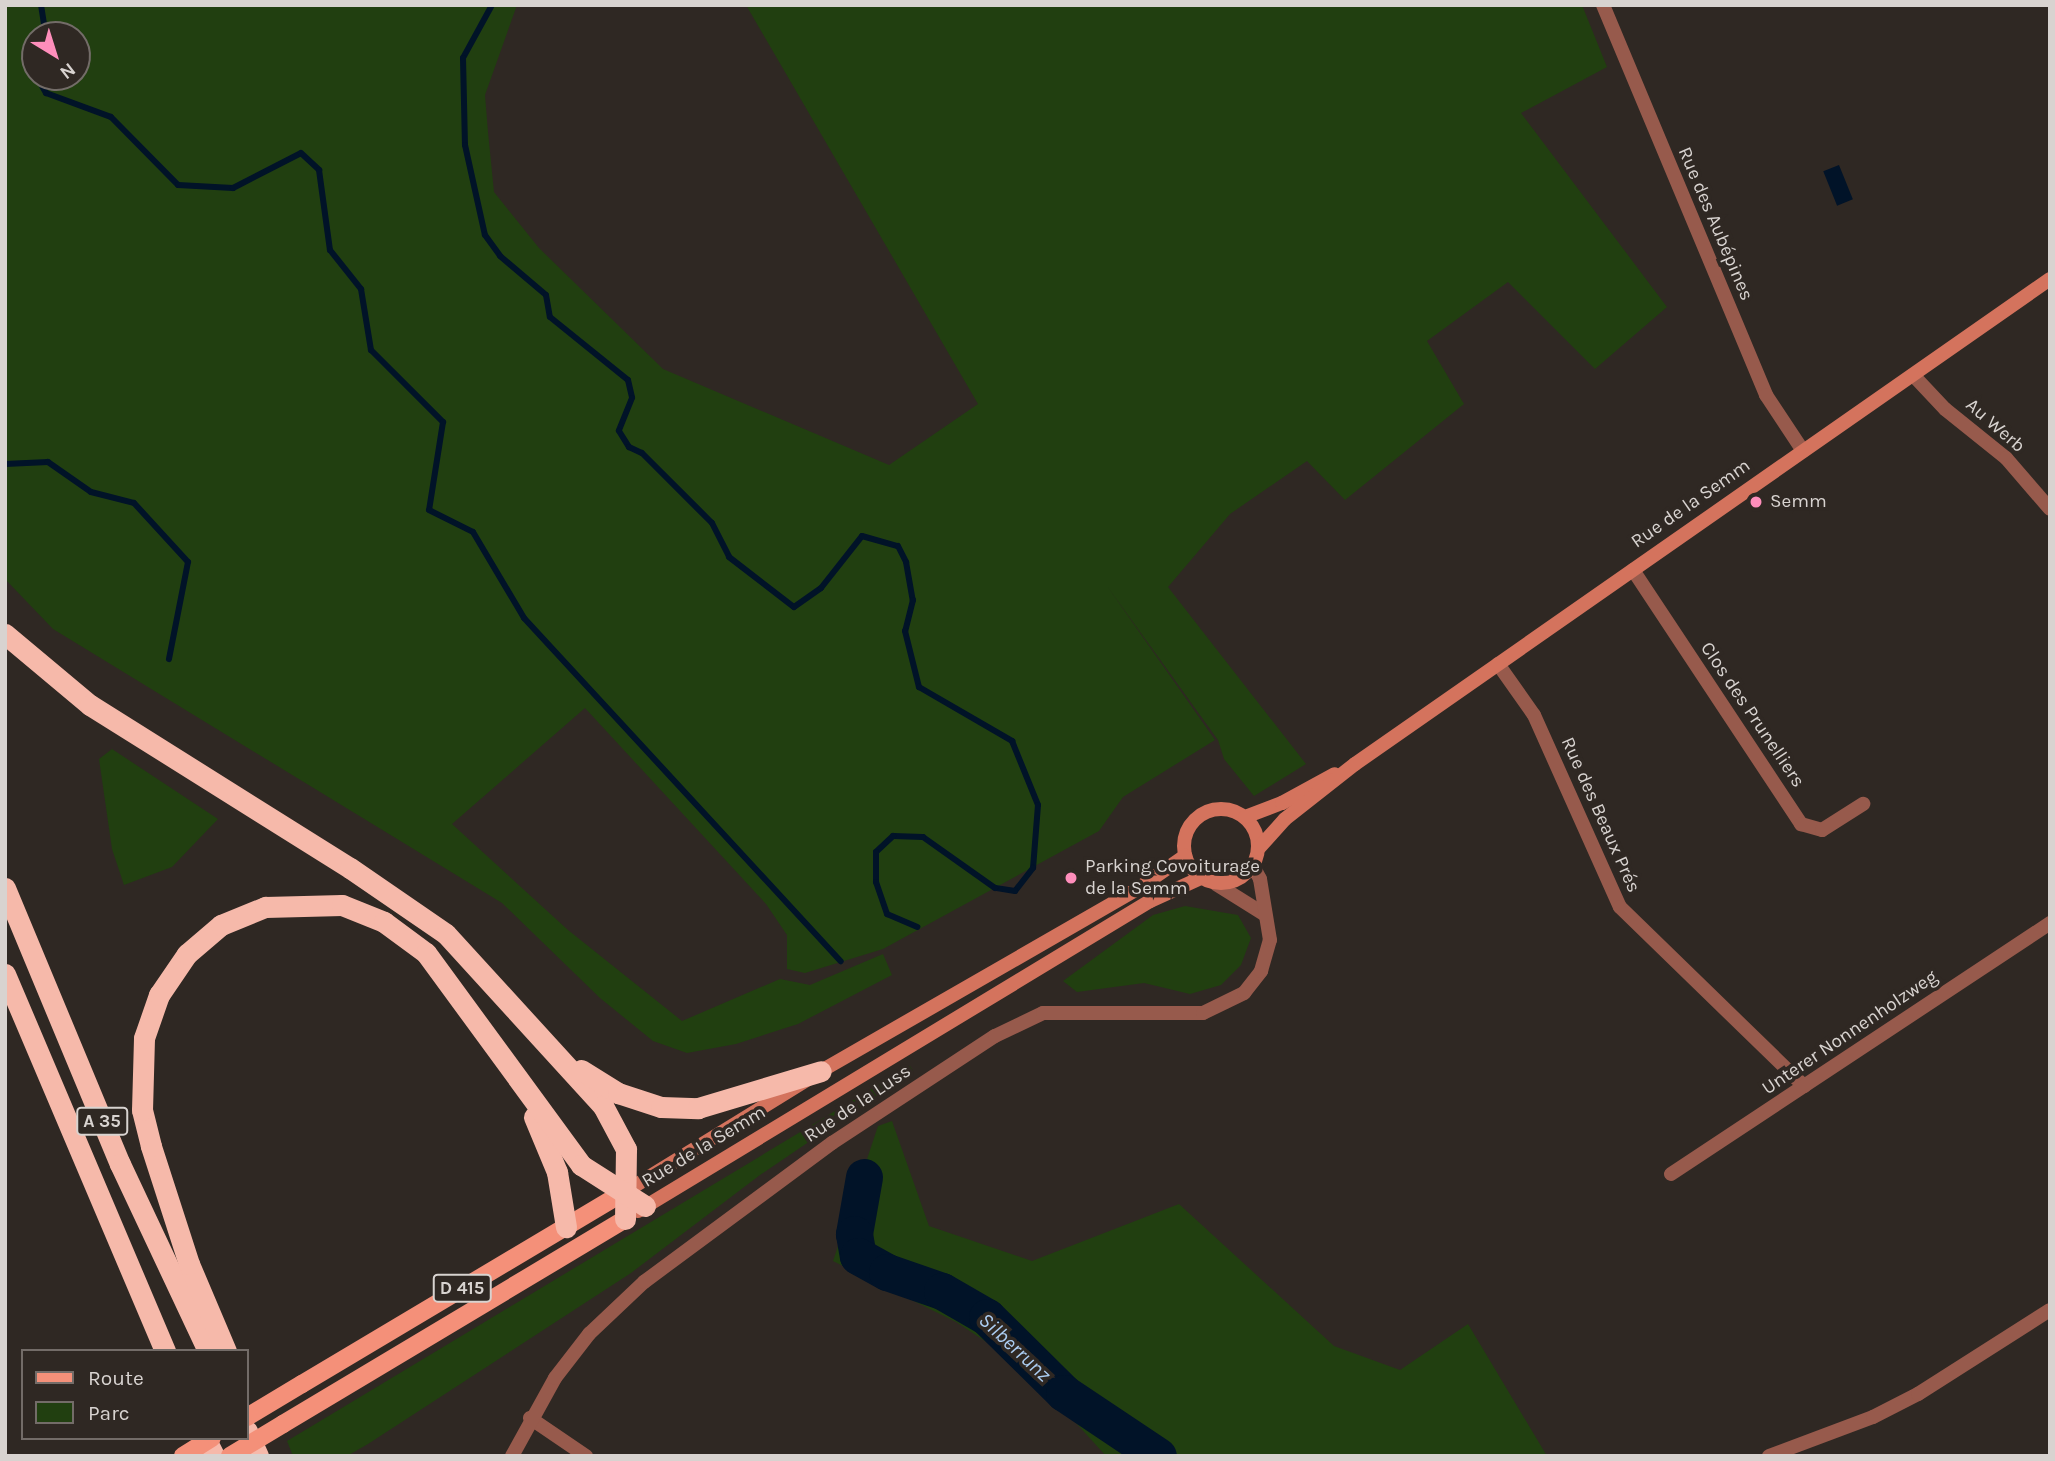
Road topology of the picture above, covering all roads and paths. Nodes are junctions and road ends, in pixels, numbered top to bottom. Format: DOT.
graph roads {
  1 [pos="1604,5"];
  2 [pos="2050,279"];
  3 [pos="1913,375"];
  4 [pos="1803,451"];
  5 [pos="2050,509"];
  6 [pos="1633,570"];
  7 [pos="5,634"];
  8 [pos="1498,664"];
  9 [pos="1355,764"];
  10 [pos="1863,804"];
  11 [pos="1245,817"];
  12 [pos="1258,849"];
  13 [pos="1185,856"];
  14 [pos="1253,866"];
  15 [pos="1202,878"];
  16 [pos="1216,884"];
  17 [pos="5,888"];
  18 [pos="1264,914"];
  19 [pos="2050,923"];
  20 [pos="5,974"];
  21 [pos="564,1060"];
  22 [pos="821,1071"];
  23 [pos="514,1078"];
  24 [pos="1804,1086"];
  25 [pos="1671,1174"];
  26 [pos="623,1193"];
  27 [pos="645,1206"];
  28 [pos="625,1219"];
  29 [pos="566,1227"];
  30 [pos="2050,1310"];
  31 [pos="164,1349"];
  32 [pos="207,1349"];
  33 [pos="225,1349"];
  34 [pos="248,1415"];
  35 [pos="248,1416"];
  36 [pos="530,1418"];
  37 [pos="206,1440"];
  38 [pos="209,1440"];
  39 [pos="253,1445"];
  40 [pos="183,1456"];
  41 [pos="214,1456"];
  42 [pos="230,1456"];
  43 [pos="512,1456"];
  44 [pos="586,1456"];
  45 [pos="1769,1456"];
  1 -- 4 [label="street, Rue des Aubépines"];
  2 -- 3 [label="main road, Rue de la Semm"];
  3 -- 4 [label="main road, Rue de la Semm"];
  3 -- 5 [label="street, Au Werb"];
  4 -- 6 [label="main road, Rue de la Semm"];
  6 -- 8 [label="main road, Rue de la Semm"];
  6 -- 10 [label="street, Clos des Prunelliers"];
  7 -- 21 [label="highway"];
  8 -- 9 [label="main road, Rue de la Semm"];
  8 -- 24 [label="street, Rue des Beaux Prés"];
  9 -- 11 [label="main road, Rue de la Semm"];
  9 -- 12 [label="main road, Rue de la Semm"];
  11 -- 12 [label="main road"];
  11 -- 13 [label="main road"];
  12 -- 14 [label="main road"];
  13 -- 15 [label="main road"];
  13 -- 22 [label="main road, Rue de la Semm / D 415"];
  14 -- 16 [label="main road"];
  14 -- 18 [label="street, Rue de la Luss"];
  15 -- 16 [label="main road"];
  15 -- 27 [label="main road, Rue de la Semm / D 415"];
  16 -- 18 [label="street"];
  17 -- 32 [label="highway, A 35"];
  18 -- 36 [label="street, Rue de la Luss"];
  19 -- 24 [label="street, Unterer Nonnenholzweg"];
  20 -- 31 [label="highway, A 35"];
  21 -- 22 [label="highway"];
  21 -- 26 [label="highway"];
  22 -- 26 [label="main road, Rue de la Semm / D 415"];
  23 -- 26 [label="highway"];
  23 -- 29 [label="highway"];
  23 -- 33 [label="highway"];
  24 -- 25 [label="street, Unterer Nonnenholzweg"];
  26 -- 27 [label="highway"];
  26 -- 28 [label="highway"];
  26 -- 29 [label="main road, Rue de la Semm / D 415"];
  27 -- 28 [label="main road, Rue de la Semm / D 415"];
  28 -- 42 [label="main road, Rue de la Semm / D 415, bridge"];
  29 -- 35 [label="main road, Rue de la Semm / D 415, bridge"];
  30 -- 45 [label="street"];
  34 -- 39 [label="highway"];
  36 -- 43 [label="street, Rue de la Luss"];
  36 -- 44 [label="street"];
  37 -- 41 [label="highway"];
  38 -- 40 [label="main road, bridge"];
}
